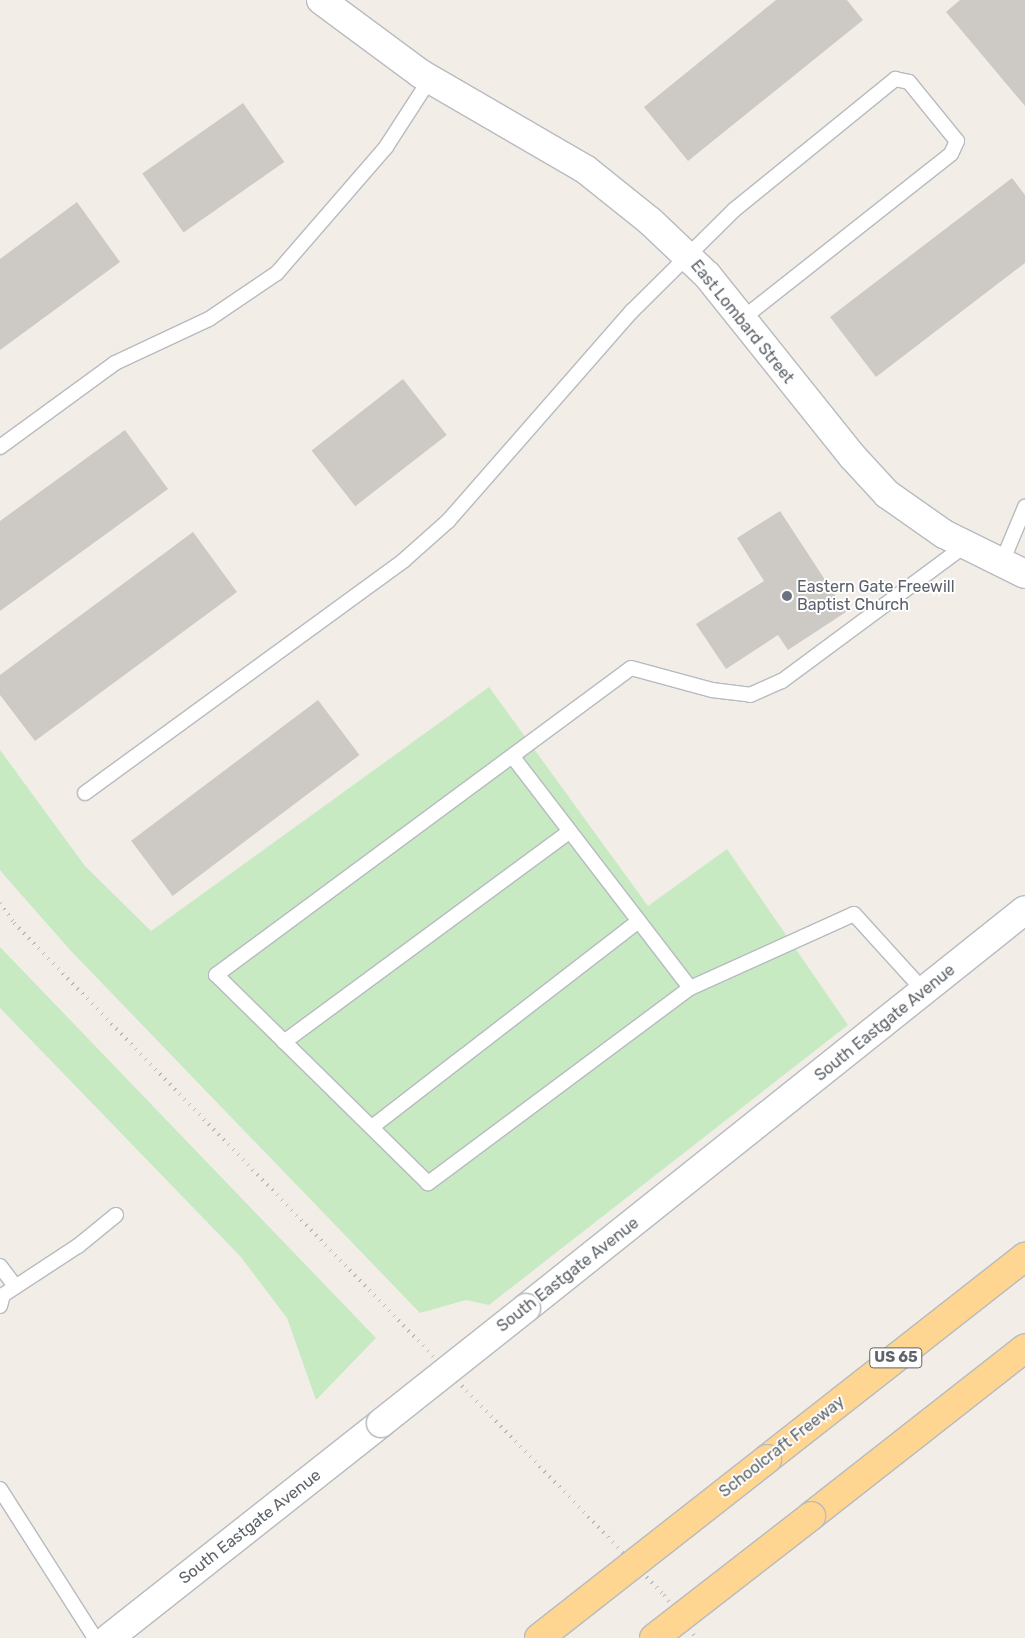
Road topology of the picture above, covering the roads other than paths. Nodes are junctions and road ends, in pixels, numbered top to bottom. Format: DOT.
graph roads {
  1 [pos="326,1"];
  2 [pos="430,79"];
  3 [pos="687,255"];
  4 [pos="742,319"];
  5 [pos="0,447"];
  6 [pos="1025,506"];
  7 [pos="966,546"];
  8 [pos="1014,568"];
  9 [pos="513,757"];
  10 [pos="85,793"];
  11 [pos="570,831"];
  12 [pos="1025,910"];
  13 [pos="639,921"];
  14 [pos="690,988"];
  15 [pos="924,991"];
  16 [pos="284,1042"];
  17 [pos="372,1128"];
  18 [pos="116,1215"];
  19 [pos="1025,1257"];
  20 [pos="0,1266"];
  21 [pos="16,1287"];
  22 [pos="0,1306"];
  23 [pos="1025,1348"];
  24 [pos="0,1489"];
  25 [pos="95,1638"];
  26 [pos="109,1638"];
  27 [pos="539,1638"];
  28 [pos="654,1638"];
  1 -- 2 [label="street, East Lombard Street"];
  2 -- 3 [label="street, East Lombard Street"];
  2 -- 5 [label="lane"];
  3 -- 4 [label="street, East Lombard Street"];
  3 -- 4 [label="lane"];
  3 -- 10 [label="lane"];
  4 -- 7 [label="street, East Lombard Street"];
  6 -- 8 [label="lane"];
  7 -- 8 [label="street, East Lombard Street"];
  7 -- 9 [label="lane"];
  9 -- 11 [label="lane"];
  9 -- 16 [label="lane"];
  11 -- 13 [label="lane"];
  11 -- 16 [label="lane"];
  12 -- 15 [label="street, South Eastgate Avenue"];
  13 -- 14 [label="lane"];
  13 -- 17 [label="lane"];
  14 -- 15 [label="lane"];
  14 -- 17 [label="lane"];
  15 -- 26 [label="street, South Eastgate Avenue, bridge"];
  16 -- 17 [label="lane"];
  18 -- 21 [label="lane"];
  19 -- 27 [label="highway, Schoolcraft Freeway / US 65, bridge"];
  20 -- 21 [label="lane"];
  21 -- 22 [label="lane"];
  23 -- 28 [label="highway, bridge"];
  24 -- 25 [label="lane"];
}
